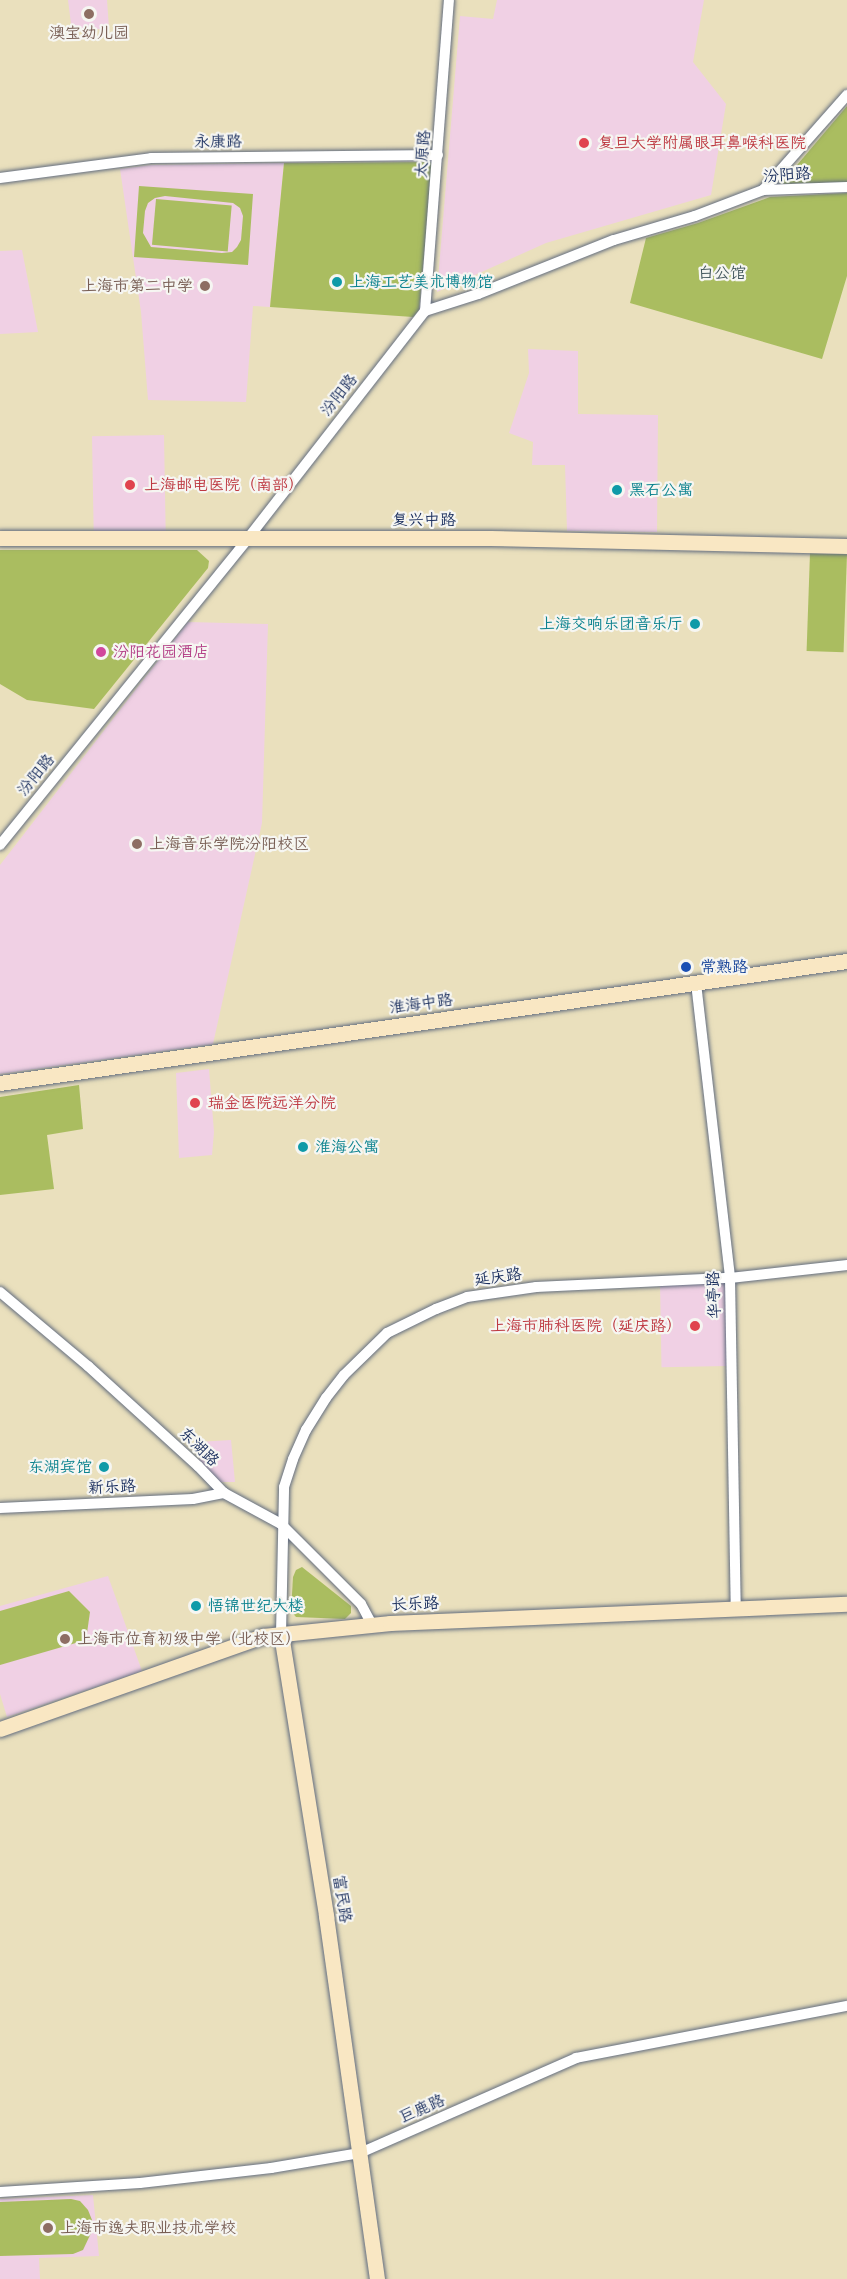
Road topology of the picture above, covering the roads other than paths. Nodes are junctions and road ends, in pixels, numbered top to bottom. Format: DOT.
graph roads {
  1 [pos="449,0"];
  2 [pos="847,95"];
  3 [pos="438,154"];
  4 [pos="0,178"];
  5 [pos="847,187"];
  6 [pos="763,190"];
  7 [pos="425,311"];
  8 [pos="249,537"];
  9 [pos="0,538"];
  10 [pos="847,546"];
  11 [pos="0,844"];
  12 [pos="847,961"];
  13 [pos="696,982"];
  14 [pos="0,1083"];
  15 [pos="847,1266"];
  16 [pos="730,1278"];
  17 [pos="0,1292"];
  18 [pos="224,1493"];
  19 [pos="0,1508"];
  20 [pos="281,1524"];
  21 [pos="847,1604"];
  22 [pos="736,1609"];
  23 [pos="372,1625"];
  24 [pos="281,1634"];
  25 [pos="0,1729"];
  26 [pos="847,2006"];
  27 [pos="360,2153"];
  28 [pos="0,2192"];
  29 [pos="376,2279"];
  1 -- 3 [label="street, 太原路"];
  2 -- 6 [label="street"];
  3 -- 4 [label="street, 永康路"];
  3 -- 7 [label="street, 太原路"];
  5 -- 6 [label="street, 汾阳路"];
  6 -- 7 [label="street, 汾阳路"];
  7 -- 8 [label="street, 汾阳路"];
  8 -- 9 [label="main road, 复兴中路"];
  8 -- 10 [label="main road, 复兴中路"];
  8 -- 11 [label="street, 汾阳路"];
  12 -- 13 [label="main road, 淮海中路"];
  13 -- 14 [label="main road, 淮海中路"];
  13 -- 16 [label="street, 华亭路"];
  15 -- 16 [label="street, 延庆路"];
  16 -- 20 [label="street, 延庆路"];
  16 -- 22 [label="street, 华亭路"];
  17 -- 18 [label="street, 东湖路"];
  18 -- 19 [label="street, 新乐路"];
  18 -- 20 [label="street, 东湖路"];
  20 -- 23 [label="street, 东湖路"];
  20 -- 24 [label="street, 富民路"];
  21 -- 22 [label="main road, 长乐路"];
  22 -- 23 [label="main road, 长乐路"];
  23 -- 24 [label="main road, 长乐路"];
  24 -- 25 [label="main road, 长乐路"];
  24 -- 27 [label="main road, 富民路"];
  26 -- 27 [label="street, 巨鹿路"];
  27 -- 28 [label="street, 巨鹿路"];
  27 -- 29 [label="main road, 富民路"];
}
